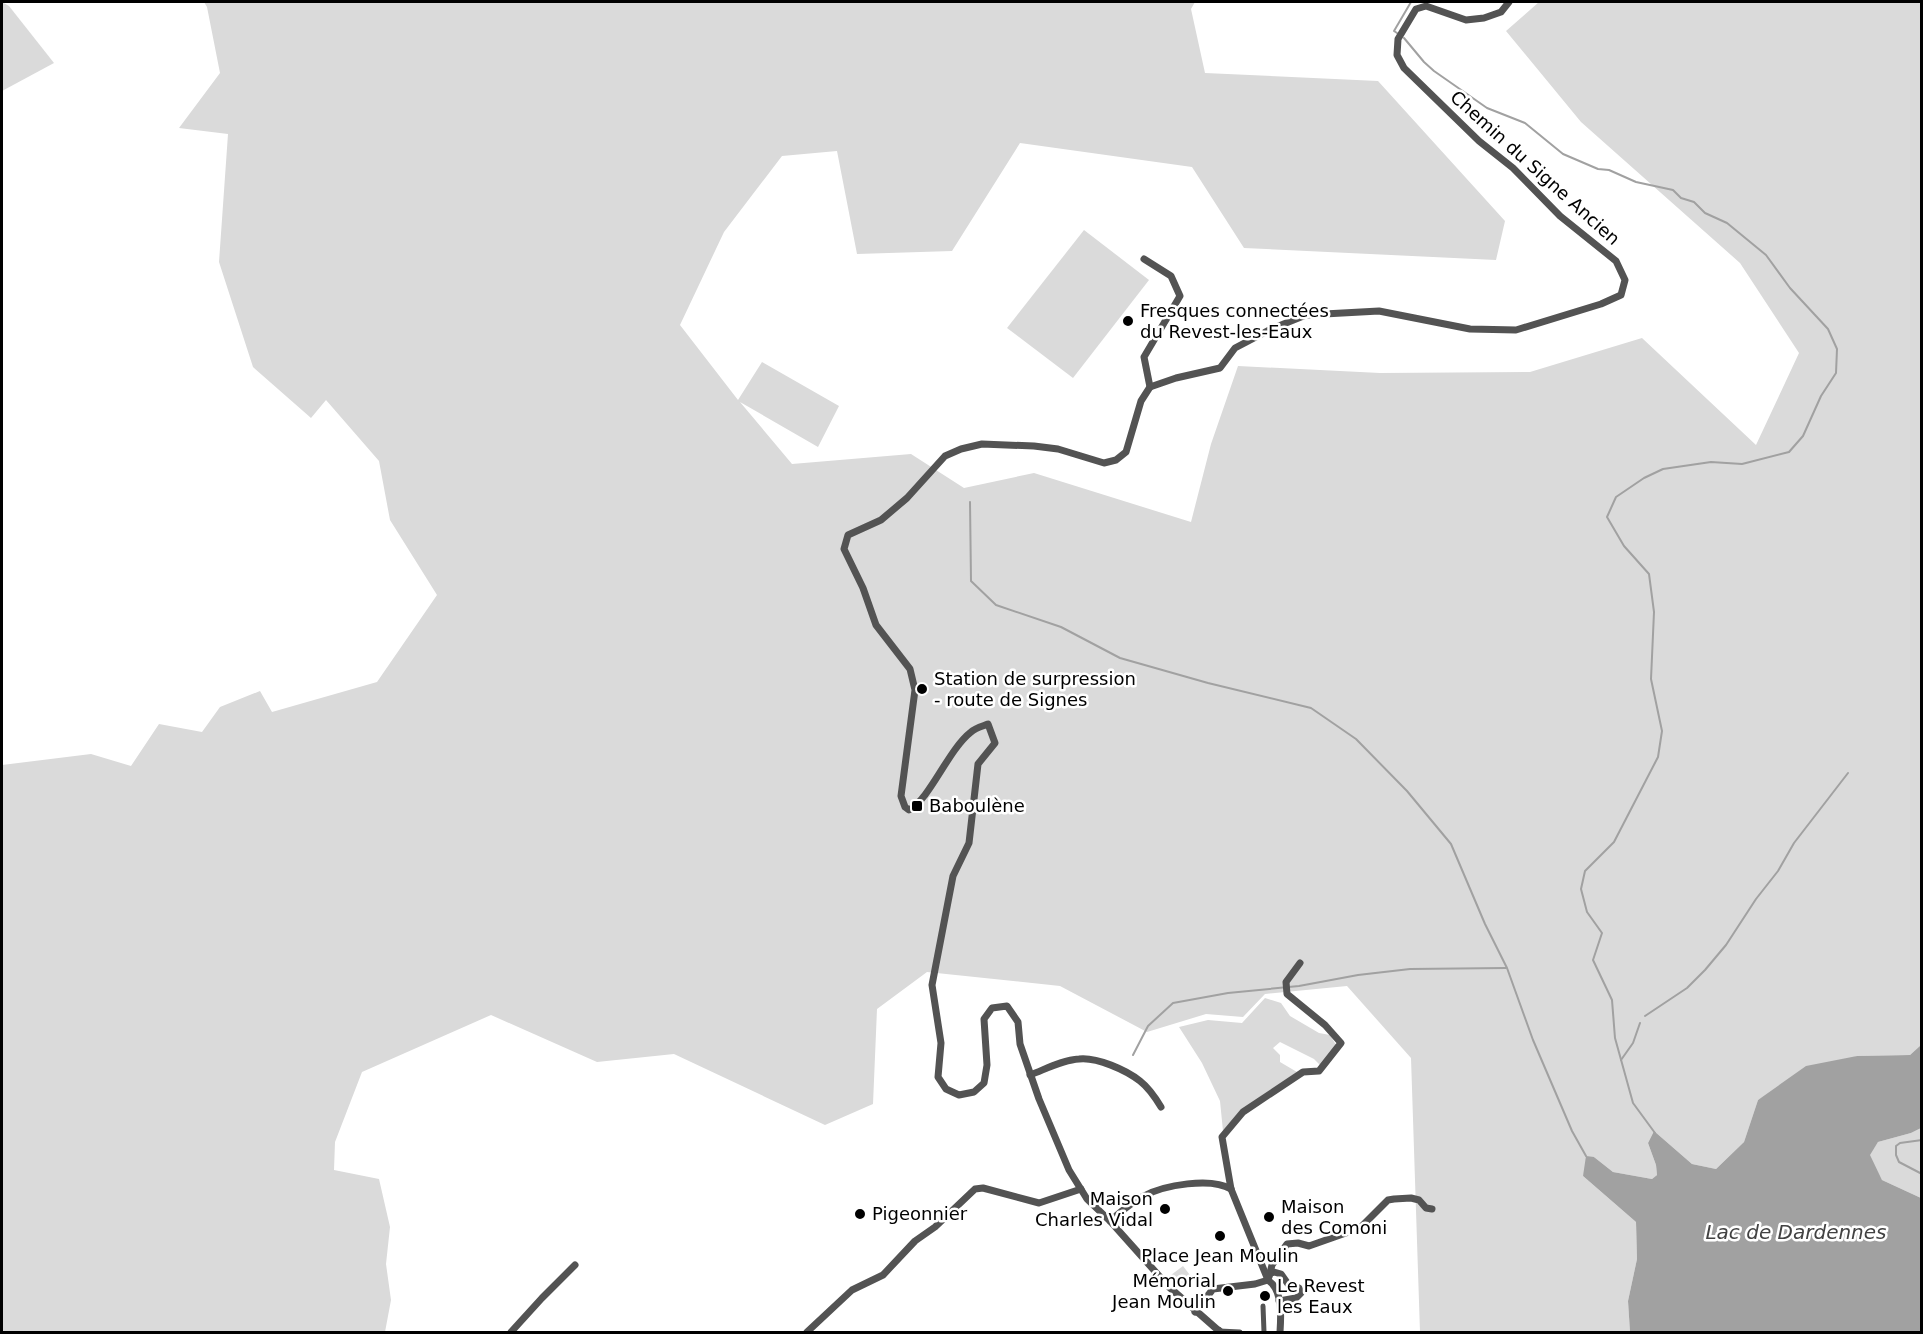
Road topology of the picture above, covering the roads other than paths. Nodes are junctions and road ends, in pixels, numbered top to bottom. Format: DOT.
graph roads {
  1 [pos="1509,2"];
  2 [pos="1144,260"];
  3 [pos="1150,387"];
  4 [pos="1300,963"];
  5 [pos="1030,1075"];
  6 [pos="1161,1107"];
  7 [pos="1081,1189"];
  8 [pos="1231,1189"];
  9 [pos="1432,1209"];
  10 [pos="1110,1221"];
  11 [pos="575,1265"];
  12 [pos="1269,1277"];
  13 [pos="1279,1301"];
  14 [pos="1263,1306"];
  15 [pos="1195,1312"];
  16 [pos="511,1332"];
  17 [pos="807,1332"];
  18 [pos="1223,1332"];
  19 [pos="1240,1332"];
  20 [pos="1264,1332"];
  21 [pos="1280,1332"];
  1 -- 3 [label="street, Chemin du Signe Ancien"];
  2 -- 3 [label="street"];
  3 -- 5 [label="street"];
  4 -- 8 [label="street"];
  5 -- 6 [label="street"];
  5 -- 7 [label="street"];
  7 -- 10 [label="street"];
  7 -- 17 [label="street"];
  8 -- 10 [label="street"];
  8 -- 12 [label="street"];
  9 -- 12 [label="street"];
  10 -- 15 [label="street"];
  11 -- 16 [label="street"];
  12 -- 13 [label="street"];
  12 -- 13 [label="street"];
  12 -- 15 [label="street"];
  13 -- 21 [label="street"];
  14 -- 20 [label="street"];
  15 -- 18 [label="street"];
  18 -- 19 [label="street"];
}
